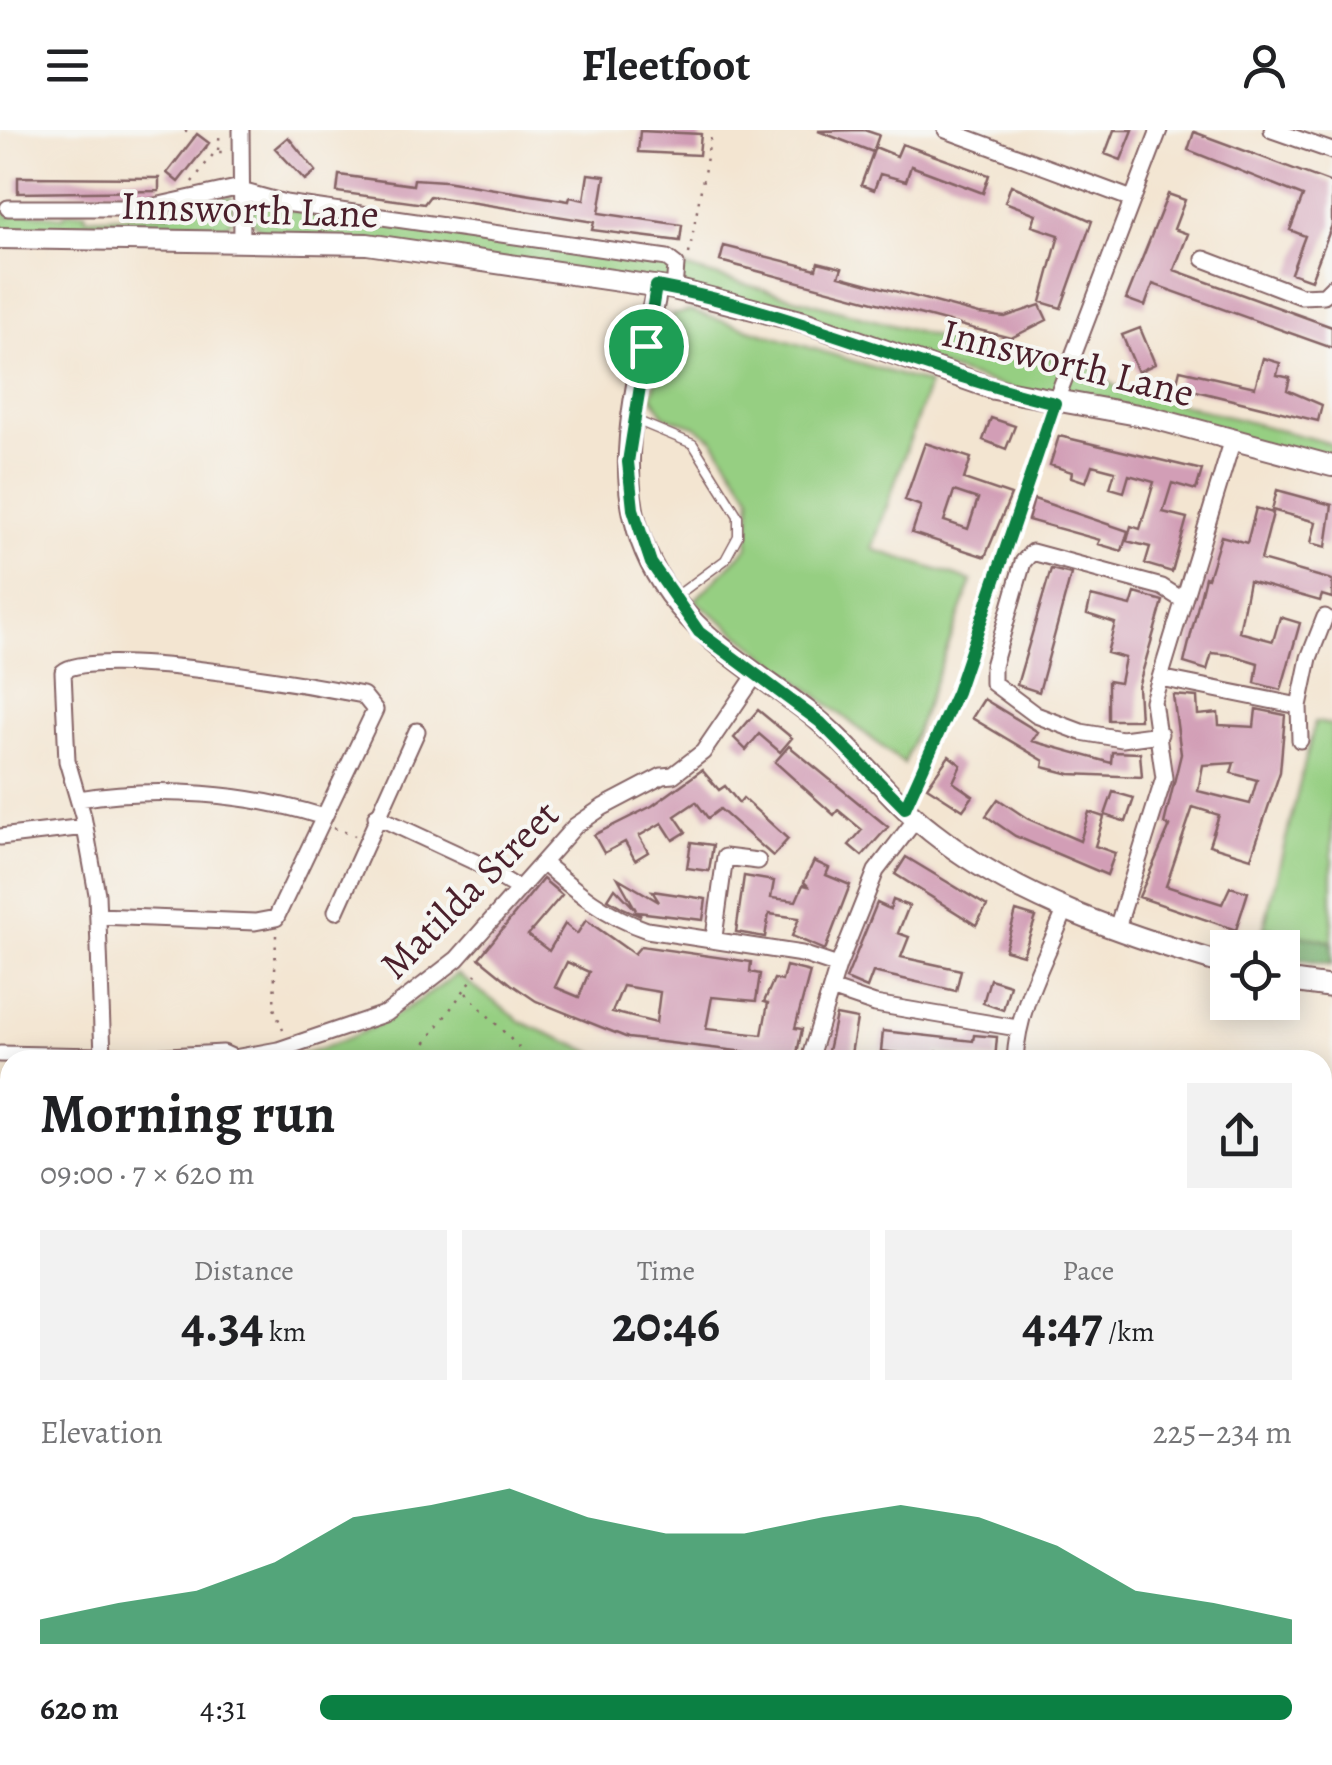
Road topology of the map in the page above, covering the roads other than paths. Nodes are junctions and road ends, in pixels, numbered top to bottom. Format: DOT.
graph roads {
  1 [pos="242,130"];
  2 [pos="946,130"];
  3 [pos="1158,130"];
  4 [pos="1272,130"];
  5 [pos="1332,151"];
  6 [pos="242,189"];
  7 [pos="1132,200"];
  8 [pos="8,208"];
  9 [pos="0,238"];
  10 [pos="242,242"];
  11 [pos="1204,259"];
  12 [pos="1332,287"];
  13 [pos="665,288"];
  14 [pos="1055,403"];
  15 [pos="633,419"];
  16 [pos="1233,439"];
  17 [pos="1332,466"];
  18 [pos="674,599"];
  19 [pos="1181,599"];
  20 [pos="1325,617"];
  21 [pos="755,676"];
  22 [pos="1160,678"];
  23 [pos="1299,706"];
  24 [pos="418,731"];
  25 [pos="1160,734"];
  26 [pos="1300,740"];
  27 [pos="79,799"];
  28 [pos="910,814"];
  29 [pos="376,816"];
  30 [pos="323,820"];
  31 [pos="85,826"];
  32 [pos="0,837"];
  33 [pos="758,861"];
  34 [pos="544,863"];
  35 [pos="519,889"];
  36 [pos="1066,908"];
  37 [pos="336,911"];
  38 [pos="98,916"];
  39 [pos="1117,928"];
  40 [pos="714,937"];
  41 [pos="1210,959"];
  42 [pos="838,966"];
  43 [pos="1300,983"];
  44 [pos="1332,987"];
  45 [pos="831,990"];
  46 [pos="1017,1028"];
  47 [pos="99,1050"];
  48 [pos="274,1050"];
  49 [pos="811,1050"];
  50 [pos="1016,1050"];
  1 -- 6 [label="street"];
  2 -- 7 [label="street"];
  3 -- 7 [label="street"];
  4 -- 5 [label="street"];
  6 -- 8 [label="street, Innsworth Lane"];
  6 -- 10 [label="street"];
  6 -- 13 [label="street, Innsworth Lane"];
  7 -- 14 [label="street"];
  9 -- 10 [label="street, Innsworth Lane"];
  10 -- 13 [label="street, Innsworth Lane"];
  11 -- 12 [label="street"];
  13 -- 14 [label="street, Innsworth Lane"];
  13 -- 15 [label="street"];
  14 -- 16 [label="street, Innsworth Lane"];
  15 -- 18 [label="street"];
  15 -- 18 [label="lane"];
  16 -- 17 [label="street, Innsworth Lane"];
  16 -- 19 [label="street"];
  18 -- 21 [label="street"];
  19 -- 22 [label="street"];
  19 -- 25 [label="street"];
  20 -- 23 [label="street"];
  21 -- 28 [label="street"];
  21 -- 34 [label="street, Matilda Street"];
  22 -- 23 [label="street"];
  22 -- 25 [label="street"];
  23 -- 26 [label="street"];
  24 -- 29 [label="street"];
  25 -- 39 [label="street"];
  27 -- 30 [label="street"];
  27 -- 30 [label="street"];
  27 -- 31 [label="street"];
  28 -- 36 [label="street"];
  28 -- 42 [label="street"];
  29 -- 35 [label="street"];
  29 -- 37 [label="street"];
  30 -- 38 [label="street"];
  31 -- 32 [label="street"];
  31 -- 38 [label="street"];
  33 -- 40 [label="street"];
  34 -- 35 [label="street, Matilda Street"];
  34 -- 40 [label="street"];
  35 -- 48 [label="street, Matilda Street"];
  36 -- 39 [label="street"];
  36 -- 46 [label="street"];
  38 -- 47 [label="street"];
  39 -- 41 [label="street"];
  40 -- 42 [label="street"];
  42 -- 45 [label="street"];
  43 -- 44 [label="street"];
  45 -- 46 [label="street"];
  45 -- 49 [label="street"];
  46 -- 50 [label="street"];
}
